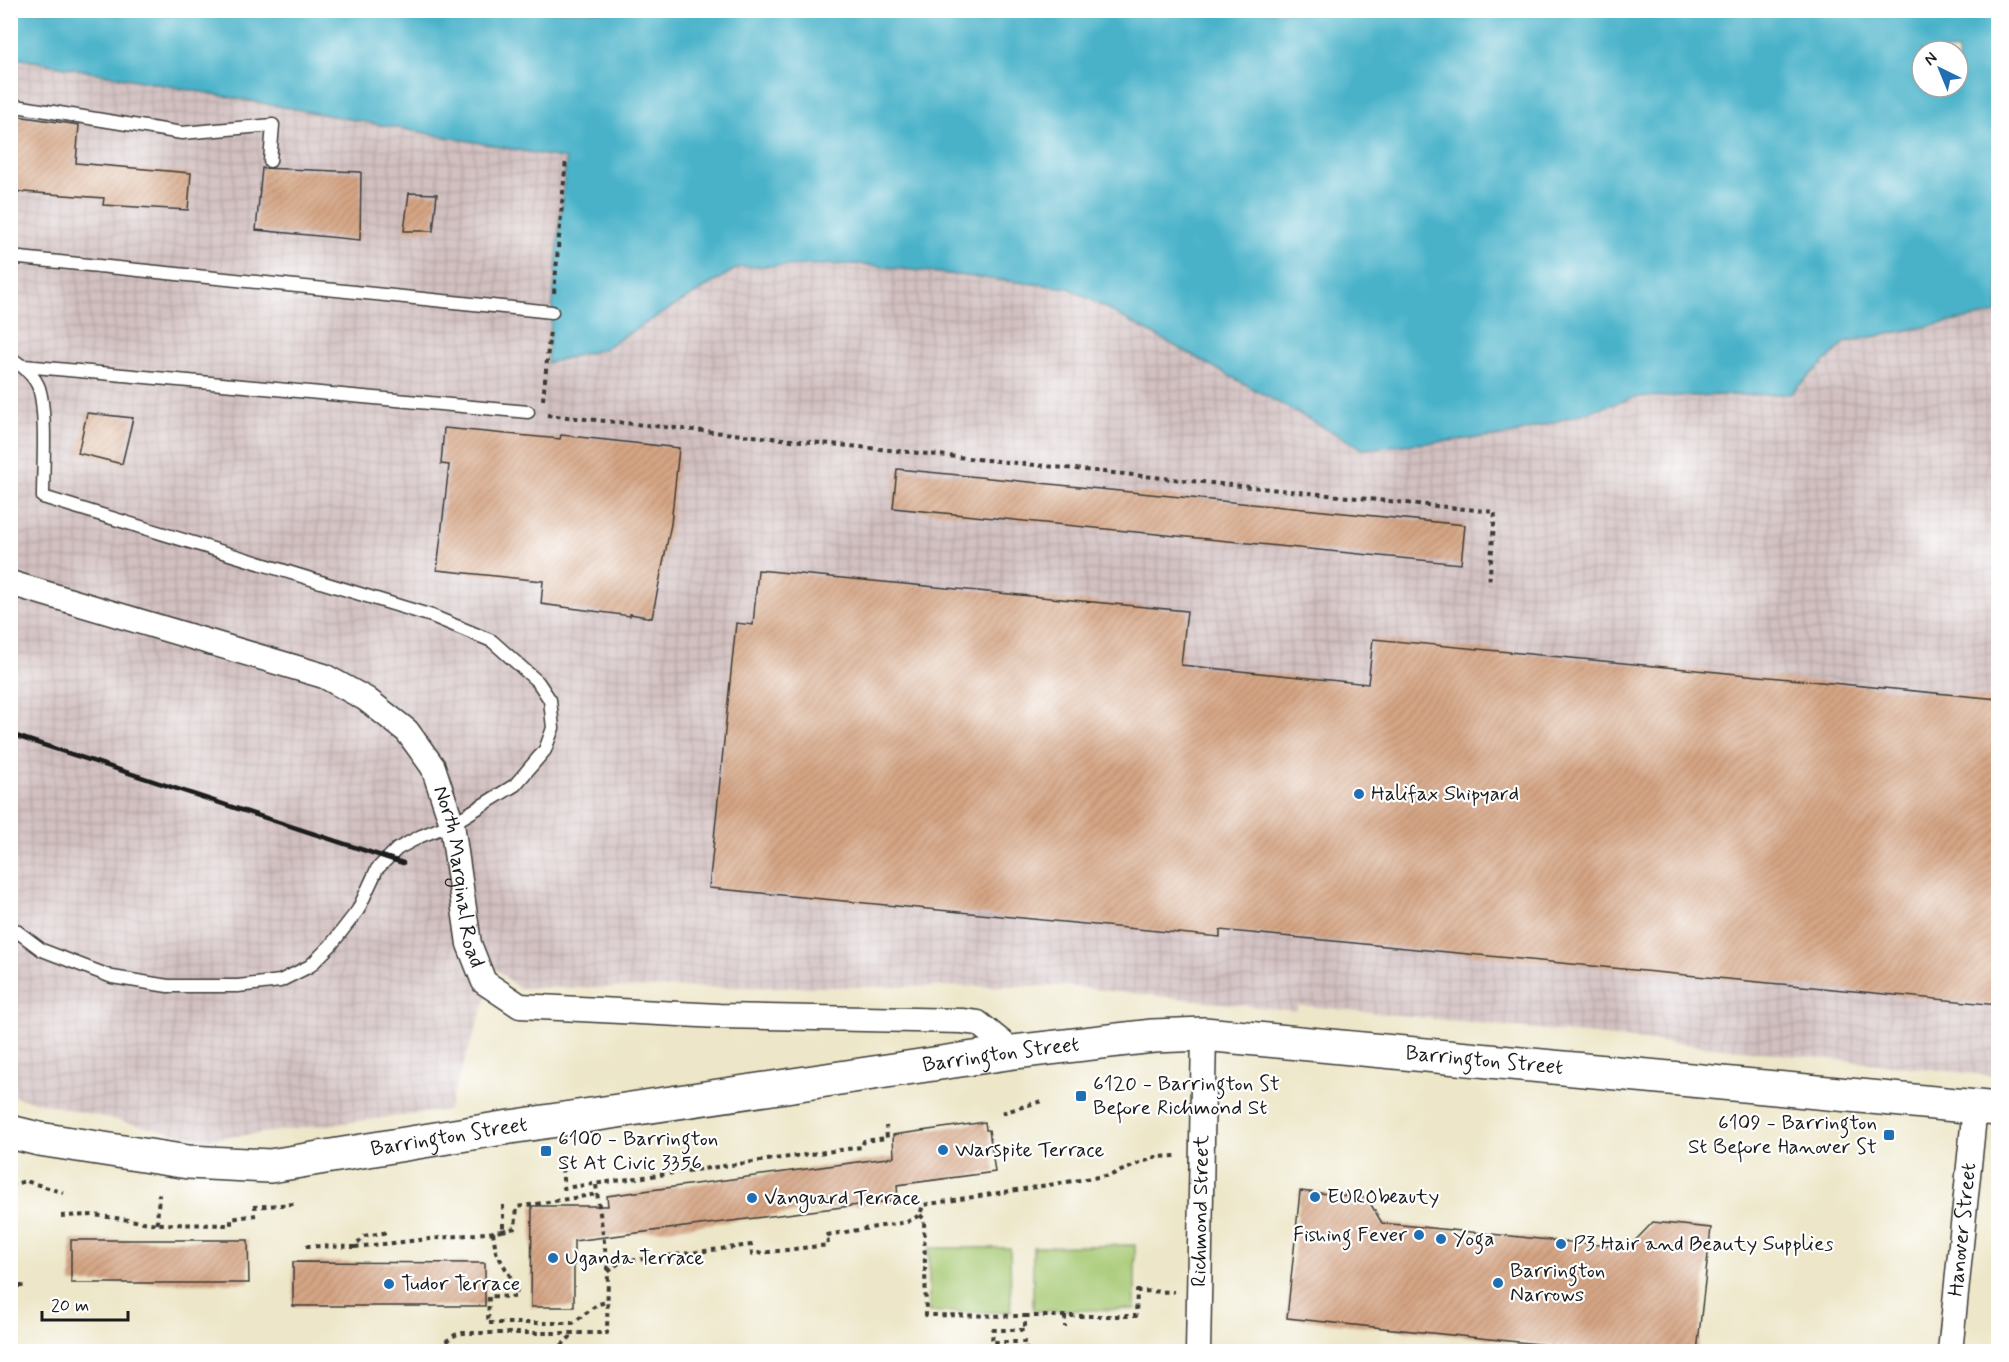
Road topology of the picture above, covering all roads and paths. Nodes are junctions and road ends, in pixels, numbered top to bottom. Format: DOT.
graph roads {
  1 [pos="10,105"];
  2 [pos="566,159"];
  3 [pos="270,161"];
  4 [pos="10,257"];
  5 [pos="552,312"];
  6 [pos="10,358"];
  7 [pos="24,366"];
  8 [pos="543,404"];
  9 [pos="528,412"];
  10 [pos="542,414"];
  11 [pos="10,583"];
  12 [pos="1489,585"];
  13 [pos="452,824"];
  14 [pos="10,926"];
  15 [pos="1204,1034"];
  16 [pos="1014,1052"];
  17 [pos="1044,1100"];
  18 [pos="1987,1108"];
  19 [pos="1002,1113"];
  20 [pos="886,1126"];
  21 [pos="10,1132"];
  22 [pos="1178,1156"];
  23 [pos="561,1159"];
  24 [pos="10,1185"];
  25 [pos="596,1185"];
  26 [pos="64,1192"];
  27 [pos="159,1194"];
  28 [pos="598,1194"];
  29 [pos="294,1204"];
  30 [pos="503,1205"];
  31 [pos="253,1207"];
  32 [pos="256,1215"];
  33 [pos="920,1215"];
  34 [pos="61,1216"];
  35 [pos="157,1224"];
  36 [pos="503,1230"];
  37 [pos="389,1232"];
  38 [pos="493,1233"];
  39 [pos="306,1246"];
  40 [pos="356,1247"];
  41 [pos="608,1272"];
  42 [pos="10,1286"];
  43 [pos="28,1286"];
  44 [pos="1178,1292"];
  45 [pos="608,1302"];
  46 [pos="1025,1316"];
  47 [pos="1065,1316"];
  48 [pos="1065,1327"];
  49 [pos="570,1333"];
  50 [pos="431,1352"];
  51 [pos="555,1352"];
  52 [pos="1025,1352"];
  53 [pos="1197,1352"];
  54 [pos="1950,1352"];
  1 -- 3 [label="lane"];
  2 -- 5 [label="path"];
  4 -- 5 [label="lane"];
  5 -- 8 [label="path"];
  6 -- 7 [label="lane"];
  7 -- 9 [label="lane"];
  7 -- 13 [label="lane"];
  10 -- 12 [label="path"];
  11 -- 13 [label="street, North Marginal Road"];
  13 -- 14 [label="lane"];
  13 -- 16 [label="street, North Marginal Road"];
  15 -- 16 [label="main road, Barrington Street"];
  15 -- 18 [label="main road, Barrington Street"];
  15 -- 53 [label="street, Richmond Street"];
  16 -- 21 [label="main road, Barrington Street"];
  17 -- 19 [label="path"];
  18 -- 54 [label="street, Hanover Street"];
  20 -- 25 [label="path"];
  22 -- 33 [label="path"];
  23 -- 25 [label="path"];
  24 -- 26 [label="path"];
  25 -- 28 [label="path"];
  27 -- 35 [label="path"];
  28 -- 36 [label="path"];
  28 -- 41 [label="path"];
  29 -- 31 [label="path"];
  30 -- 36 [label="path"];
  32 -- 35 [label="path"];
  33 -- 41 [label="path"];
  33 -- 46 [label="path"];
  34 -- 35 [label="path"];
  36 -- 38 [label="path"];
  37 -- 40 [label="path"];
  38 -- 40 [label="path"];
  38 -- 45 [label="path"];
  39 -- 40 [label="path"];
  41 -- 45 [label="path"];
  42 -- 43 [label="path"];
  44 -- 47 [label="path"];
  45 -- 49 [label="path"];
  46 -- 47 [label="path"];
  46 -- 52 [label="path"];
  47 -- 48 [label="path"];
  49 -- 50 [label="path"];
  49 -- 51 [label="path"];
}
